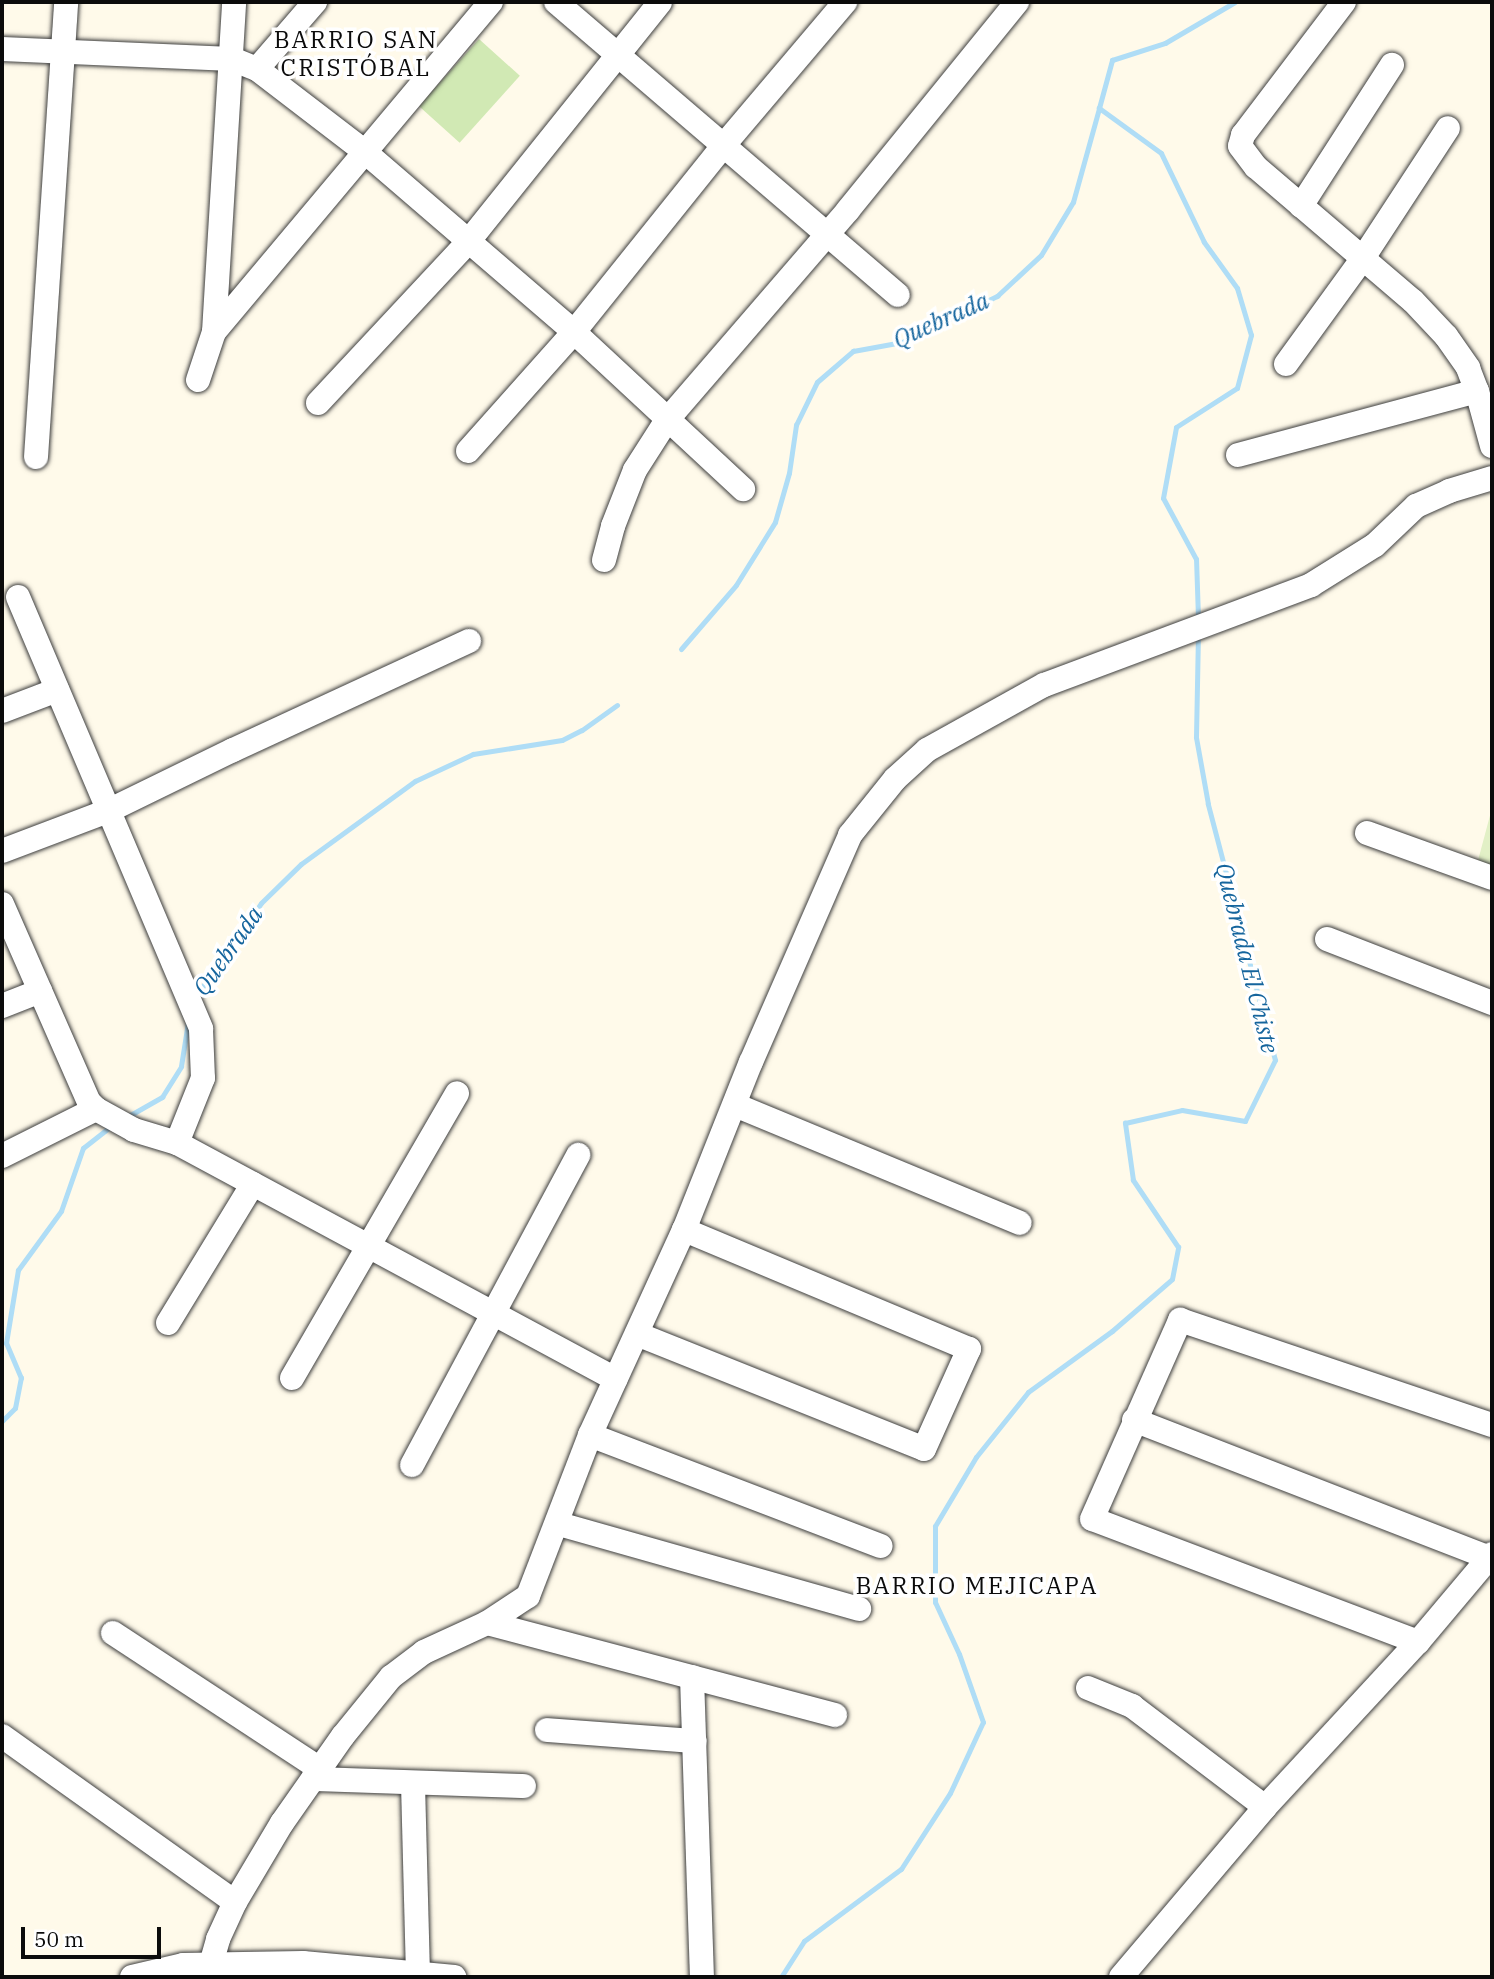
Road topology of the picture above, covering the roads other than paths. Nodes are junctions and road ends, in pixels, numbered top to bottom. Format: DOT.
graph roads {
  1 [pos="66,2"];
  2 [pos="234,2"];
  3 [pos="316,2"];
  4 [pos="491,2"];
  5 [pos="556,2"];
  6 [pos="660,2"];
  7 [pos="845,2"];
  8 [pos="1017,2"];
  9 [pos="1344,2"];
  10 [pos="2,49"];
  11 [pos="64,52"];
  12 [pos="617,53"];
  13 [pos="232,59"];
  14 [pos="1392,65"];
  15 [pos="257,69"];
  16 [pos="1448,128"];
  17 [pos="723,146"];
  18 [pos="365,152"];
  19 [pos="1301,206"];
  20 [pos="827,234"];
  21 [pos="468,242"];
  22 [pos="1363,258"];
  23 [pos="898,295"];
  24 [pos="215,332"];
  25 [pos="574,332"];
  26 [pos="1286,364"];
  27 [pos="198,380"];
  28 [pos="1477,391"];
  29 [pos="318,403"];
  30 [pos="667,420"];
  31 [pos="1492,446"];
  32 [pos="468,451"];
  33 [pos="1238,455"];
  34 [pos="36,457"];
  35 [pos="1492,478"];
  36 [pos="743,489"];
  37 [pos="604,559"];
  38 [pos="18,597"];
  39 [pos="469,641"];
  40 [pos="57,690"];
  41 [pos="2,711"];
  42 [pos="108,811"];
  43 [pos="1367,833"];
  44 [pos="2,851"];
  45 [pos="1492,878"];
  46 [pos="2,904"];
  47 [pos="1327,939"];
  48 [pos="40,991"];
  49 [pos="1492,1003"];
  50 [pos="2,1006"];
  51 [pos="457,1093"];
  52 [pos="735,1105"];
  53 [pos="96,1109"];
  54 [pos="177,1143"];
  55 [pos="578,1155"];
  56 [pos="2,1156"];
  57 [pos="253,1184"];
  58 [pos="1020,1223"];
  59 [pos="684,1230"];
  60 [pos="368,1246"];
  61 [pos="493,1314"];
  62 [pos="168,1323"];
  63 [pos="637,1334"];
  64 [pos="292,1378"];
  65 [pos="615,1379"];
  66 [pos="1134,1420"];
  67 [pos="1492,1425"];
  68 [pos="590,1435"];
  69 [pos="412,1465"];
  70 [pos="559,1524"];
  71 [pos="880,1546"];
  72 [pos="1492,1557"];
  73 [pos="859,1609"];
  74 [pos="487,1623"];
  75 [pos="113,1633"];
  76 [pos="1418,1642"];
  77 [pos="692,1677"];
  78 [pos="1088,1688"];
  79 [pos="835,1715"];
  80 [pos="547,1730"];
  81 [pos="2,1736"];
  82 [pos="695,1741"];
  83 [pos="317,1774"];
  84 [pos="413,1784"];
  85 [pos="524,1786"];
  86 [pos="1265,1807"];
  87 [pos="235,1902"];
  88 [pos="211,1964"];
  89 [pos="418,1974"];
  90 [pos="132,1977"];
  91 [pos="454,1977"];
  92 [pos="702,1977"];
  93 [pos="1121,1977"];
  1 -- 11 [label="street"];
  2 -- 13 [label="street"];
  3 -- 15 [label="street"];
  4 -- 18 [label="street"];
  5 -- 12 [label="street"];
  6 -- 12 [label="street"];
  7 -- 17 [label="street"];
  8 -- 20 [label="street"];
  9 -- 19 [label="street"];
  10 -- 11 [label="street"];
  11 -- 13 [label="street"];
  11 -- 34 [label="street"];
  12 -- 17 [label="street"];
  12 -- 21 [label="street"];
  13 -- 15 [label="street"];
  13 -- 24 [label="street"];
  14 -- 19 [label="street"];
  15 -- 18 [label="street"];
  16 -- 22 [label="street"];
  17 -- 20 [label="street"];
  17 -- 25 [label="street"];
  18 -- 21 [label="street"];
  18 -- 24 [label="street"];
  19 -- 22 [label="street"];
  20 -- 23 [label="street"];
  20 -- 30 [label="street"];
  21 -- 25 [label="street"];
  21 -- 29 [label="street"];
  22 -- 26 [label="street"];
  22 -- 28 [label="street"];
  24 -- 27 [label="street"];
  25 -- 30 [label="street"];
  25 -- 32 [label="street"];
  28 -- 31 [label="street"];
  28 -- 33 [label="street"];
  30 -- 36 [label="street"];
  30 -- 37 [label="street"];
  35 -- 52 [label="street"];
  38 -- 40 [label="street"];
  39 -- 42 [label="street"];
  40 -- 41 [label="street"];
  40 -- 42 [label="street"];
  42 -- 44 [label="street"];
  42 -- 54 [label="street"];
  43 -- 45 [label="street"];
  46 -- 48 [label="street"];
  47 -- 49 [label="street"];
  48 -- 50 [label="street"];
  48 -- 53 [label="street"];
  51 -- 60 [label="street"];
  52 -- 58 [label="street"];
  52 -- 59 [label="street"];
  53 -- 54 [label="street"];
  53 -- 56 [label="street"];
  54 -- 57 [label="street"];
  55 -- 61 [label="street"];
  57 -- 60 [label="street"];
  57 -- 62 [label="street"];
  59 -- 63 [label="street"];
  59 -- 63 [label="street"];
  60 -- 61 [label="street"];
  60 -- 64 [label="street"];
  61 -- 65 [label="street"];
  61 -- 69 [label="street"];
  63 -- 65 [label="street"];
  65 -- 68 [label="street"];
  66 -- 67 [label="street"];
  66 -- 72 [label="street"];
  66 -- 76 [label="street"];
  68 -- 70 [label="street"];
  68 -- 71 [label="street"];
  70 -- 73 [label="street"];
  70 -- 74 [label="street"];
  72 -- 76 [label="street"];
  74 -- 77 [label="street"];
  74 -- 83 [label="street"];
  75 -- 83 [label="street"];
  76 -- 86 [label="street"];
  77 -- 79 [label="street"];
  77 -- 82 [label="street"];
  78 -- 86 [label="street"];
  80 -- 82 [label="street"];
  81 -- 87 [label="street"];
  82 -- 92 [label="street"];
  83 -- 84 [label="street"];
  83 -- 87 [label="street"];
  84 -- 85 [label="street"];
  84 -- 89 [label="street"];
  86 -- 93 [label="street"];
  87 -- 88 [label="street"];
  88 -- 89 [label="street"];
  88 -- 90 [label="street"];
  89 -- 91 [label="street"];
}
